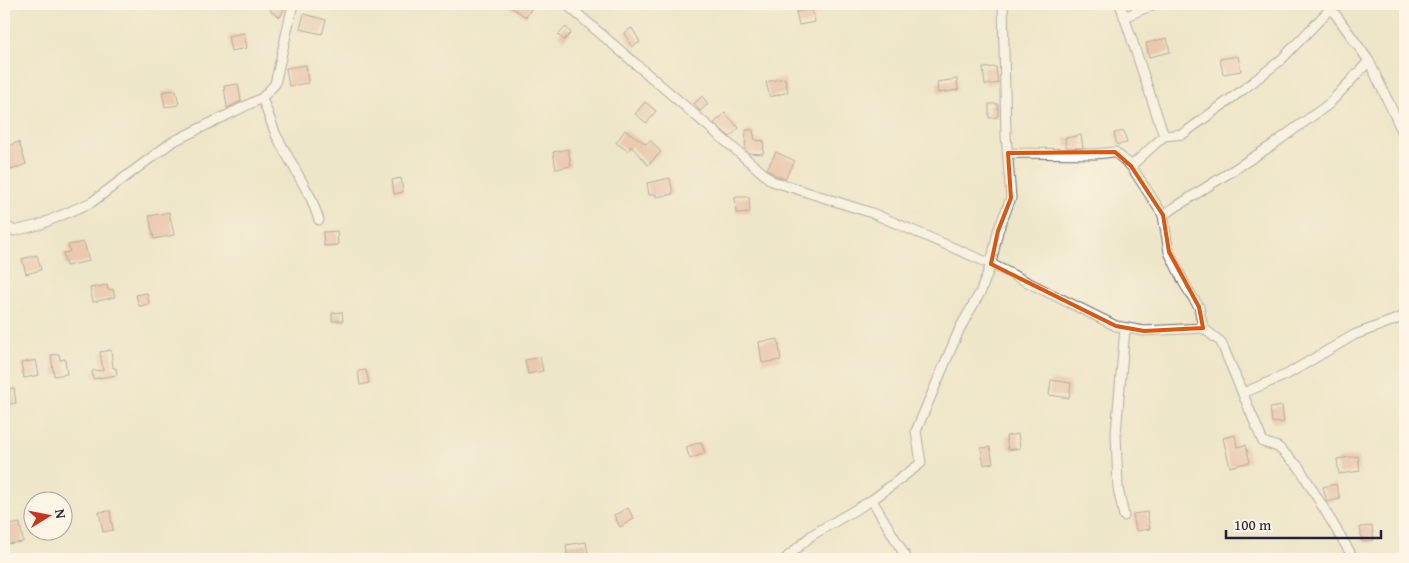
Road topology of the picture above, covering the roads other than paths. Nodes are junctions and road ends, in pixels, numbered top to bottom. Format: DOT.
graph roads {
  1 [pos="293,4"];
  2 [pos="566,4"];
  3 [pos="1002,4"];
  4 [pos="1120,4"];
  5 [pos="1155,4"];
  6 [pos="1333,6"];
  7 [pos="1124,17"];
  8 [pos="1369,61"];
  9 [pos="262,98"];
  10 [pos="1164,136"];
  11 [pos="1405,137"];
  12 [pos="1008,153"];
  13 [pos="1131,166"];
  14 [pos="1163,215"];
  15 [pos="319,220"];
  16 [pos="4,224"];
  17 [pos="991,264"];
  18 [pos="1405,316"];
  19 [pos="1125,328"];
  20 [pos="1203,328"];
  21 [pos="1242,393"];
  22 [pos="872,500"];
  23 [pos="1124,516"];
  24 [pos="785,559"];
  25 [pos="907,559"];
  26 [pos="1354,559"];
  1 -- 9 [label="street"];
  2 -- 17 [label="street"];
  3 -- 12 [label="street"];
  4 -- 7 [label="street"];
  5 -- 7 [label="street"];
  6 -- 8 [label="street"];
  6 -- 10 [label="street"];
  7 -- 10 [label="street"];
  8 -- 11 [label="street"];
  8 -- 14 [label="street"];
  9 -- 15 [label="street"];
  9 -- 16 [label="street"];
  10 -- 13 [label="street"];
  12 -- 13 [label="street"];
  12 -- 17 [label="street"];
  13 -- 14 [label="street"];
  14 -- 20 [label="street"];
  17 -- 19 [label="street"];
  17 -- 22 [label="street"];
  18 -- 21 [label="street"];
  19 -- 20 [label="street"];
  19 -- 23 [label="street"];
  20 -- 21 [label="street"];
  21 -- 26 [label="street"];
  22 -- 24 [label="street"];
  22 -- 25 [label="street"];
}
